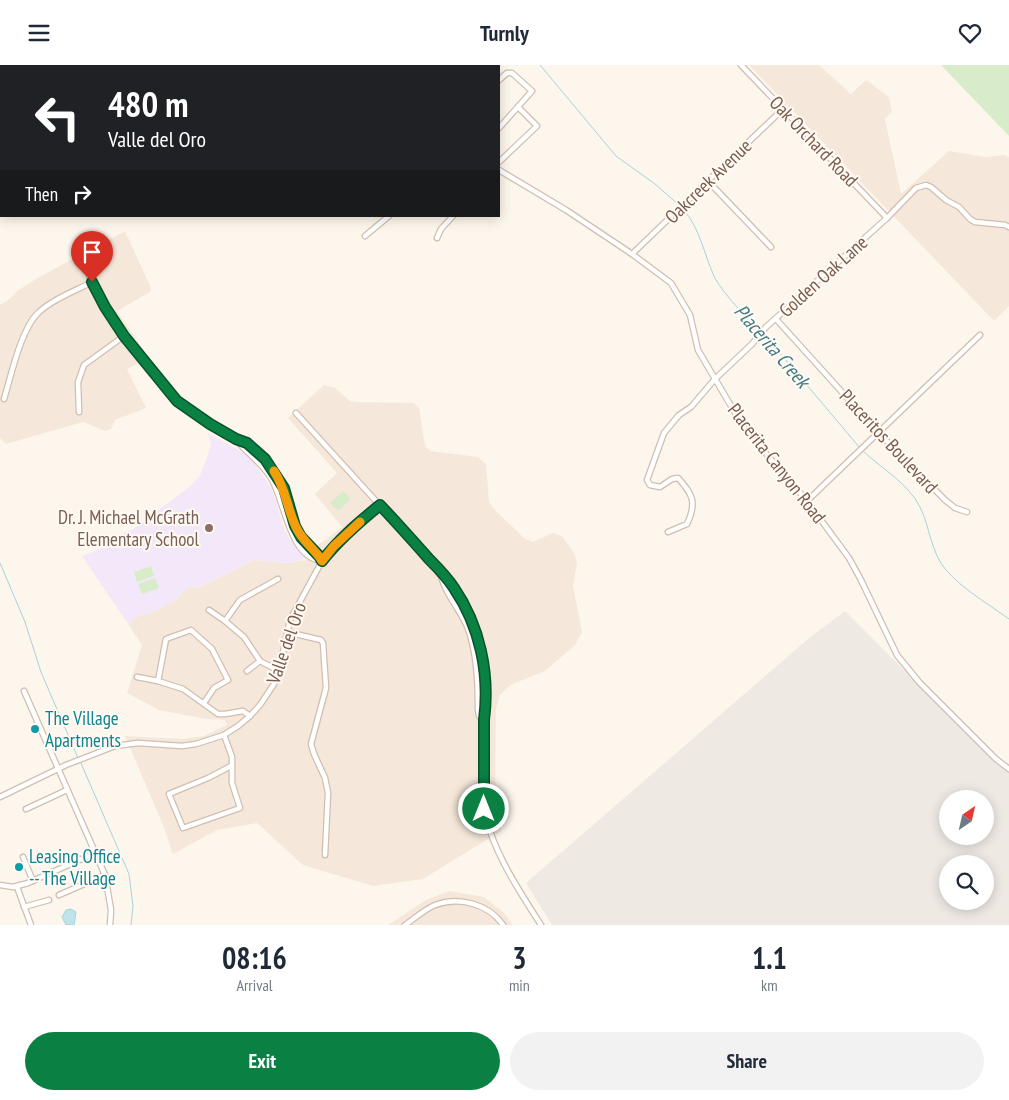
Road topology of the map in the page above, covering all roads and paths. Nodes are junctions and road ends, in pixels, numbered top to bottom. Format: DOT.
graph roads {
  1 [pos="741,65"];
  2 [pos="500,79"];
  3 [pos="518,107"];
  4 [pos="784,108"];
  5 [pos="500,127"];
  6 [pos="500,161"];
  7 [pos="500,171"];
  8 [pos="707,180"];
  9 [pos="388,217"];
  10 [pos="452,218"];
  11 [pos="887,218"];
  12 [pos="1009,227"];
  13 [pos="365,236"];
  14 [pos="437,238"];
  15 [pos="771,247"];
  16 [pos="632,254"];
  17 [pos="86,264"];
  18 [pos="92,282"];
  19 [pos="776,319"];
  20 [pos="980,335"];
  21 [pos="124,336"];
  22 [pos="715,379"];
  23 [pos="4,399"];
  24 [pos="79,411"];
  25 [pos="296,413"];
  26 [pos="878,432"];
  27 [pos="807,501"];
  28 [pos="380,505"];
  29 [pos="967,511"];
  30 [pos="668,532"];
  31 [pos="322,561"];
  32 [pos="440,570"];
  33 [pos="278,579"];
  34 [pos="209,610"];
  35 [pos="225,621"];
  36 [pos="286,632"];
  37 [pos="260,661"];
  38 [pos="247,671"];
  39 [pos="279,671"];
  40 [pos="137,677"];
  41 [pos="158,681"];
  42 [pos="24,691"];
  43 [pos="204,703"];
  44 [pos="250,716"];
  45 [pos="484,720"];
  46 [pos="224,735"];
  47 [pos="231,766"];
  48 [pos="58,769"];
  49 [pos="1009,769"];
  50 [pos="67,791"];
  51 [pos="0,797"];
  52 [pos="26,809"];
  53 [pos="95,853"];
  54 [pos="325,855"];
  55 [pos="23,857"];
  56 [pos="104,875"];
  57 [pos="34,881"];
  58 [pos="0,885"];
  59 [pos="17,887"];
  60 [pos="60,895"];
  61 [pos="49,900"];
  62 [pos="24,907"];
  63 [pos="31,925"];
  64 [pos="110,925"];
  65 [pos="405,925"];
  66 [pos="503,925"];
  67 [pos="541,925"];
  1 -- 4 [label="street, Oak Orchard Road"];
  2 -- 3 [label="street"];
  3 -- 5 [label="street"];
  3 -- 6 [label="street"];
  4 -- 8 [label="street, Oakcreek Avenue"];
  4 -- 11 [label="street, Oak Orchard Road"];
  7 -- 16 [label="street, Placerita Canyon Road"];
  8 -- 15 [label="street"];
  8 -- 16 [label="street, Oakcreek Avenue"];
  9 -- 13 [label="street"];
  10 -- 14 [label="street"];
  11 -- 12 [label="street, Golden Oak Lane"];
  11 -- 19 [label="street, Golden Oak Lane"];
  16 -- 22 [label="street, Placerita Canyon Road"];
  17 -- 18 [label="street"];
  18 -- 21 [label="street"];
  18 -- 23 [label="street"];
  19 -- 22 [label="street, Golden Oak Lane"];
  19 -- 26 [label="street, Placeritos Boulevard"];
  20 -- 26 [label="street"];
  21 -- 24 [label="street"];
  21 -- 31 [label="street"];
  22 -- 27 [label="street, Placerita Canyon Road"];
  22 -- 30 [label="street, Golden Oak Lane"];
  25 -- 28 [label="street"];
  26 -- 27 [label="street"];
  26 -- 29 [label="street, Placeritos Boulevard"];
  27 -- 49 [label="street, Placerita Canyon Road"];
  28 -- 31 [label="street, Valle del Oro"];
  28 -- 32 [label="street"];
  31 -- 36 [label="street, Valle del Oro"];
  32 -- 45 [label="street"];
  32 -- 45 [label="street"];
  33 -- 35 [label="street"];
  34 -- 35 [label="street"];
  35 -- 37 [label="street"];
  36 -- 39 [label="street, Valle del Oro"];
  36 -- 54 [label="street"];
  37 -- 38 [label="street"];
  37 -- 39 [label="street"];
  39 -- 44 [label="street, Valle del Oro"];
  40 -- 41 [label="street"];
  41 -- 43 [label="street"];
  41 -- 43 [label="street"];
  42 -- 48 [label="street"];
  43 -- 44 [label="street"];
  44 -- 46 [label="street, Valle del Oro"];
  45 -- 67 [label="street"];
  46 -- 47 [label="street"];
  46 -- 48 [label="street, Valle del Oro"];
  47 -- 47 [label="street"];
  48 -- 50 [label="street"];
  48 -- 51 [label="street, Valle del Oro"];
  50 -- 52 [label="street"];
  50 -- 53 [label="street"];
  53 -- 56 [label="street"];
  53 -- 57 [label="street"];
  55 -- 57 [label="street"];
  56 -- 60 [label="street"];
  56 -- 64 [label="street"];
  57 -- 59 [label="street"];
  58 -- 59 [label="street"];
  59 -- 62 [label="street"];
  61 -- 62 [label="street"];
  62 -- 63 [label="street"];
  65 -- 66 [label="street"];
}
